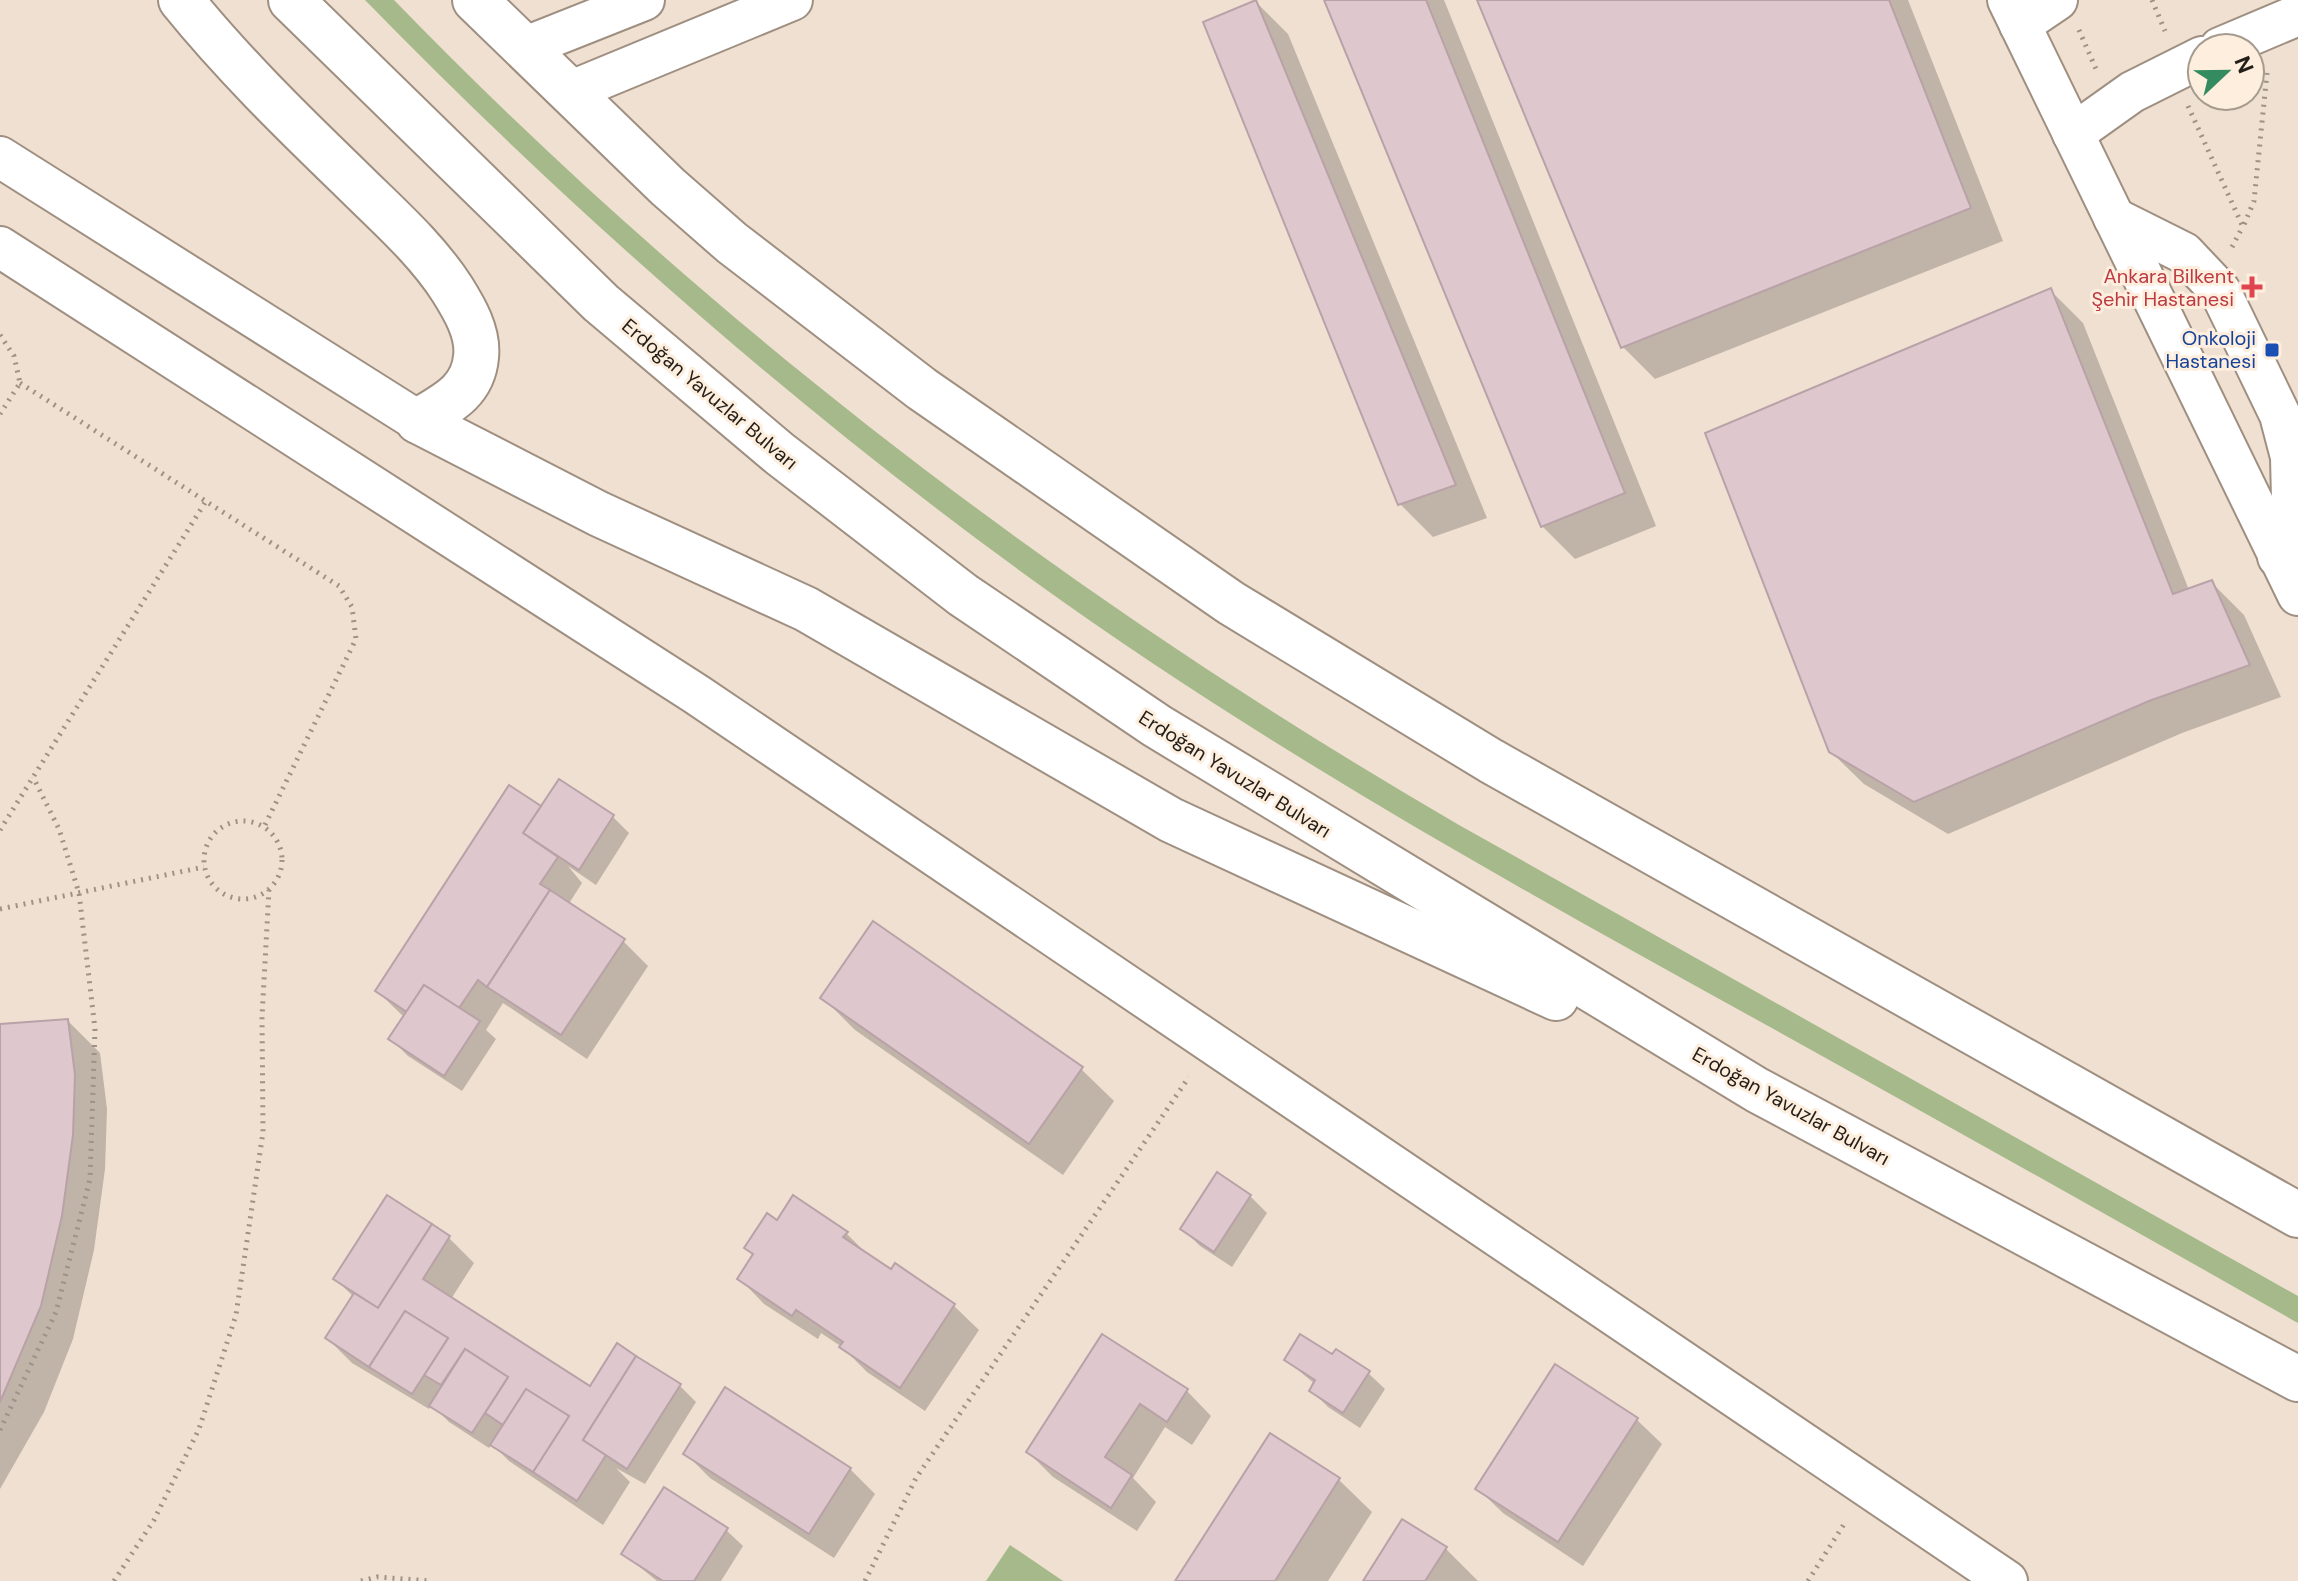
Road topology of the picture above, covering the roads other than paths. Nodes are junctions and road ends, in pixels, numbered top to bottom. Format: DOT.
graph roads {
  1 [pos="181,0"];
  2 [pos="291,0"];
  3 [pos="475,0"];
  4 [pos="644,0"];
  5 [pos="792,0"];
  6 [pos="2057,0"];
  7 [pos="734,11"];
  8 [pos="2014,12"];
  9 [pos="2298,15"];
  10 [pos="2258,32"];
  11 [pos="523,48"];
  12 [pos="2186,50"];
  13 [pos="569,92"];
  14 [pos="2073,134"];
  15 [pos="0,157"];
  16 [pos="2114,218"];
  17 [pos="0,247"];
  18 [pos="418,421"];
  19 [pos="2291,577"];
  20 [pos="1757,1090"];
  21 [pos="2298,1215"];
  22 [pos="2298,1379"];
  23 [pos="2007,1581"];
  1 -- 18 [label="main road"];
  2 -- 20 [label="main road, Erdoğan Yavuzlar Bulvarı"];
  3 -- 11 [label="main road"];
  4 -- 11 [label="street"];
  5 -- 7 [label="street"];
  6 -- 8 [label="street"];
  7 -- 13 [label="street"];
  8 -- 14 [label="street"];
  9 -- 10 [label="street"];
  11 -- 13 [label="main road"];
  12 -- 14 [label="street"];
  13 -- 21 [label="main road"];
  14 -- 16 [label="street"];
  15 -- 18 [label="street"];
  16 -- 19 [label="street"];
  16 -- 19 [label="street"];
  17 -- 23 [label="street"];
  18 -- 20 [label="main road"];
  20 -- 22 [label="main road, Erdoğan Yavuzlar Bulvarı"];
}
